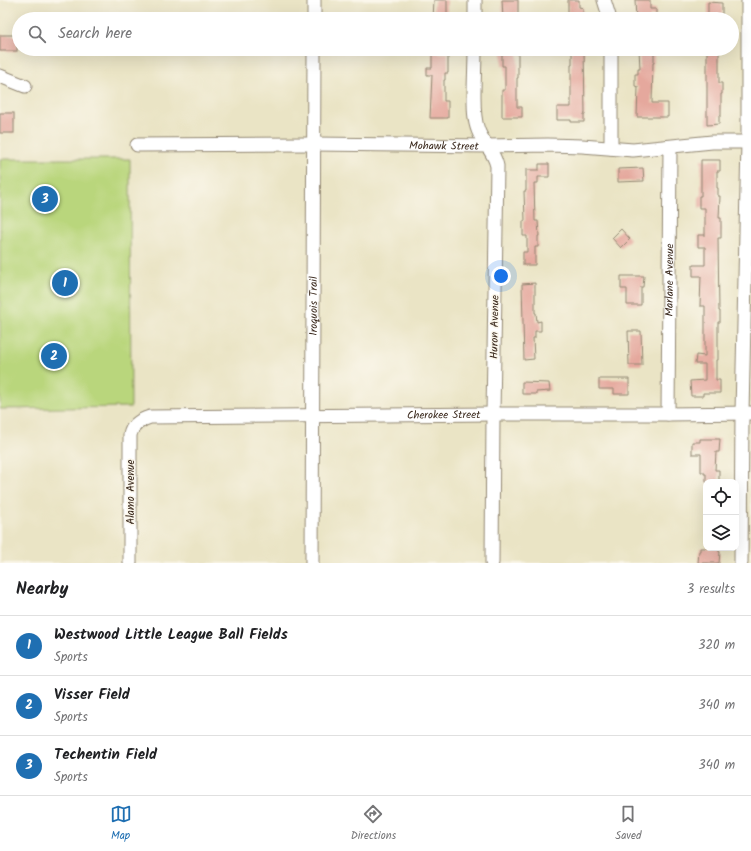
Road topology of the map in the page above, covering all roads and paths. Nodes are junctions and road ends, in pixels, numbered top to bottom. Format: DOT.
graph roads {
  1 [pos="314,0"];
  2 [pos="475,0"];
  3 [pos="604,0"];
  4 [pos="748,0"];
  5 [pos="314,12"];
  6 [pos="475,12"];
  7 [pos="608,12"];
  8 [pos="314,56"];
  9 [pos="475,56"];
  10 [pos="611,56"];
  11 [pos="0,76"];
  12 [pos="25,86"];
  13 [pos="749,142"];
  14 [pos="314,144"];
  15 [pos="137,145"];
  16 [pos="487,146"];
  17 [pos="670,147"];
  18 [pos="610,148"];
  19 [pos="747,413"];
  20 [pos="492,414"];
  21 [pos="668,414"];
  22 [pos="313,416"];
  23 [pos="137,422"];
  24 [pos="130,563"];
  25 [pos="312,563"];
  26 [pos="492,563"];
  27 [pos="741,563"];
  1 -- 5 [label="street"];
  2 -- 6 [label="street"];
  3 -- 7 [label="street"];
  4 -- 13 [label="street"];
  8 -- 14 [label="street, Iroquois Trail"];
  9 -- 16 [label="street, Huron Avenue"];
  10 -- 18 [label="street"];
  11 -- 12 [label="street"];
  13 -- 17 [label="street, Mohawk Street"];
  13 -- 19 [label="street"];
  14 -- 15 [label="street, Mohawk Street"];
  14 -- 16 [label="street, Mohawk Street"];
  14 -- 22 [label="street, Iroquois Trail"];
  16 -- 18 [label="street, Mohawk Street"];
  16 -- 20 [label="street, Huron Avenue"];
  17 -- 18 [label="street, Mohawk Street"];
  17 -- 21 [label="street, Marlane Avenue"];
  19 -- 21 [label="street, Cherokee Street"];
  19 -- 27 [label="street"];
  20 -- 21 [label="street, Cherokee Street"];
  20 -- 22 [label="street, Cherokee Street"];
  20 -- 26 [label="street, Huron Avenue"];
  22 -- 23 [label="street, Cherokee Street"];
  22 -- 25 [label="street, Iroquois Trail"];
  23 -- 24 [label="street, Alamo Avenue"];
}
